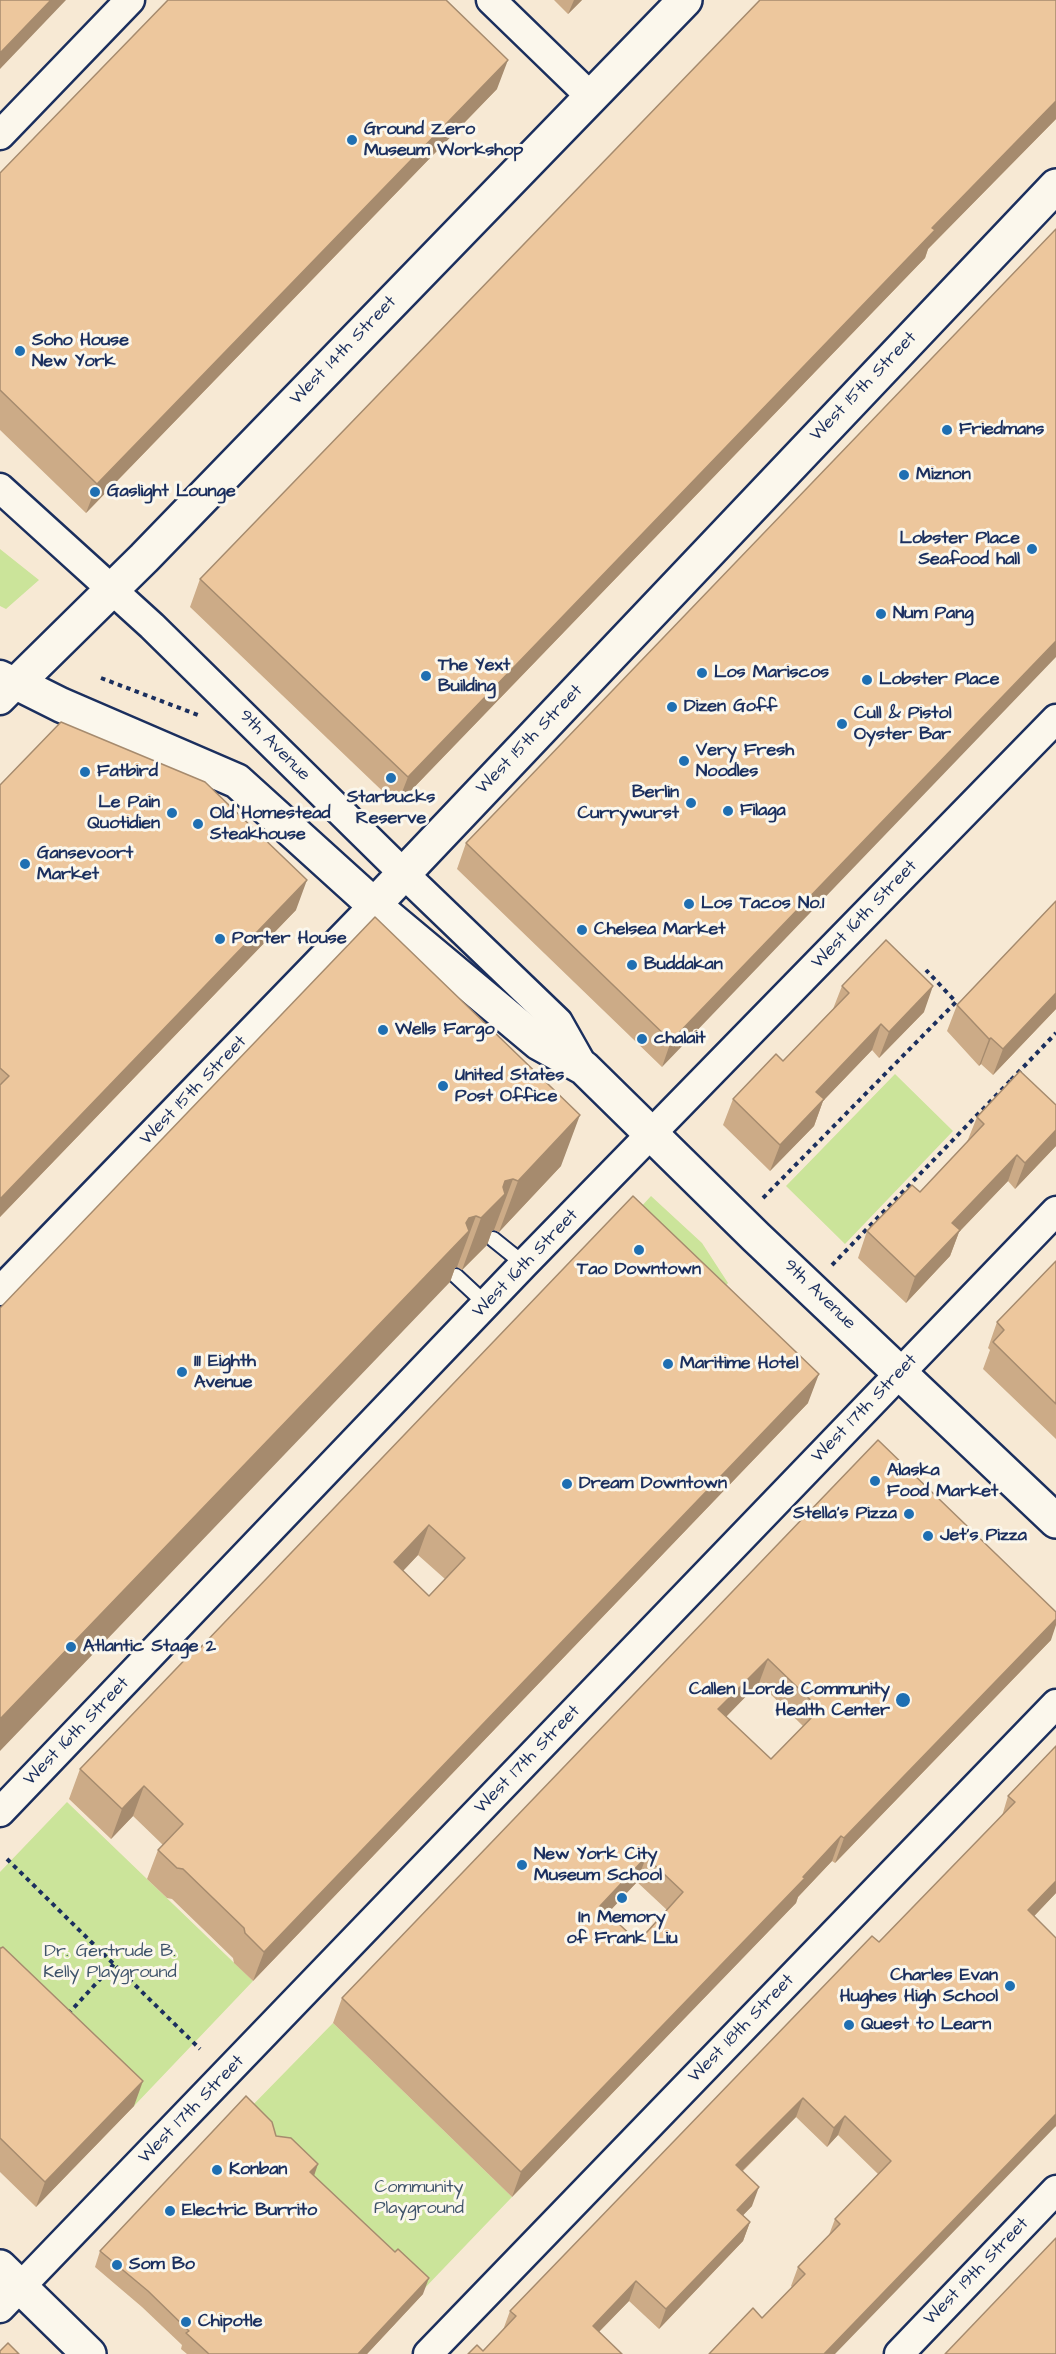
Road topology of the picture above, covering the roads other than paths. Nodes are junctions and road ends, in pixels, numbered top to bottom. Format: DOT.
graph roads {
  1 [pos="130,0"];
  2 [pos="491,0"];
  3 [pos="685,0"];
  4 [pos="591,97"];
  5 [pos="0,135"];
  6 [pos="1056,186"];
  7 [pos="0,488"];
  8 [pos="110,591"];
  9 [pos="6,686"];
  10 [pos="1056,720"];
  11 [pos="403,873"];
  12 [pos="374,905"];
  13 [pos="584,1068"];
  14 [pos="652,1134"];
  15 [pos="1056,1211"];
  16 [pos="493,1239"];
  17 [pos="524,1264"];
  18 [pos="456,1276"];
  19 [pos="0,1291"];
  20 [pos="486,1304"];
  21 [pos="900,1374"];
  22 [pos="1056,1521"];
  23 [pos="1056,1704"];
  24 [pos="0,1812"];
  25 [pos="1056,2190"];
  26 [pos="7,2287"];
  27 [pos="89,2354"];
  28 [pos="428,2354"];
  29 [pos="899,2354"];
  1 -- 5 [label="street"];
  2 -- 4 [label="street"];
  3 -- 4 [label="main road, West 14th Street"];
  4 -- 8 [label="main road, West 14th Street"];
  6 -- 11 [label="main road, West 15th Street"];
  7 -- 8 [label="street, 9th Avenue"];
  8 -- 9 [label="main road, West 14th Street"];
  8 -- 11 [label="street, 9th Avenue"];
  9 -- 12 [label="main road, 9th Avenue"];
  10 -- 14 [label="street, West 16th Street"];
  11 -- 12 [label="main road, West 15th Street"];
  11 -- 13 [label="street, 9th Avenue"];
  12 -- 13 [label="main road, 9th Avenue"];
  12 -- 19 [label="street, West 15th Street"];
  13 -- 14 [label="main road, 9th Avenue"];
  14 -- 17 [label="street, West 16th Street"];
  14 -- 21 [label="main road, 9th Avenue"];
  15 -- 21 [label="street, West 17th Street"];
  16 -- 17 [label="lane"];
  17 -- 20 [label="street, West 16th Street"];
  18 -- 20 [label="lane"];
  20 -- 24 [label="street, West 16th Street"];
  21 -- 22 [label="main road, 9th Avenue"];
  21 -- 26 [label="street, West 17th Street"];
  23 -- 28 [label="street, West 18th Street"];
  25 -- 29 [label="street, West 19th Street"];
  26 -- 27 [label="main road"];
}
